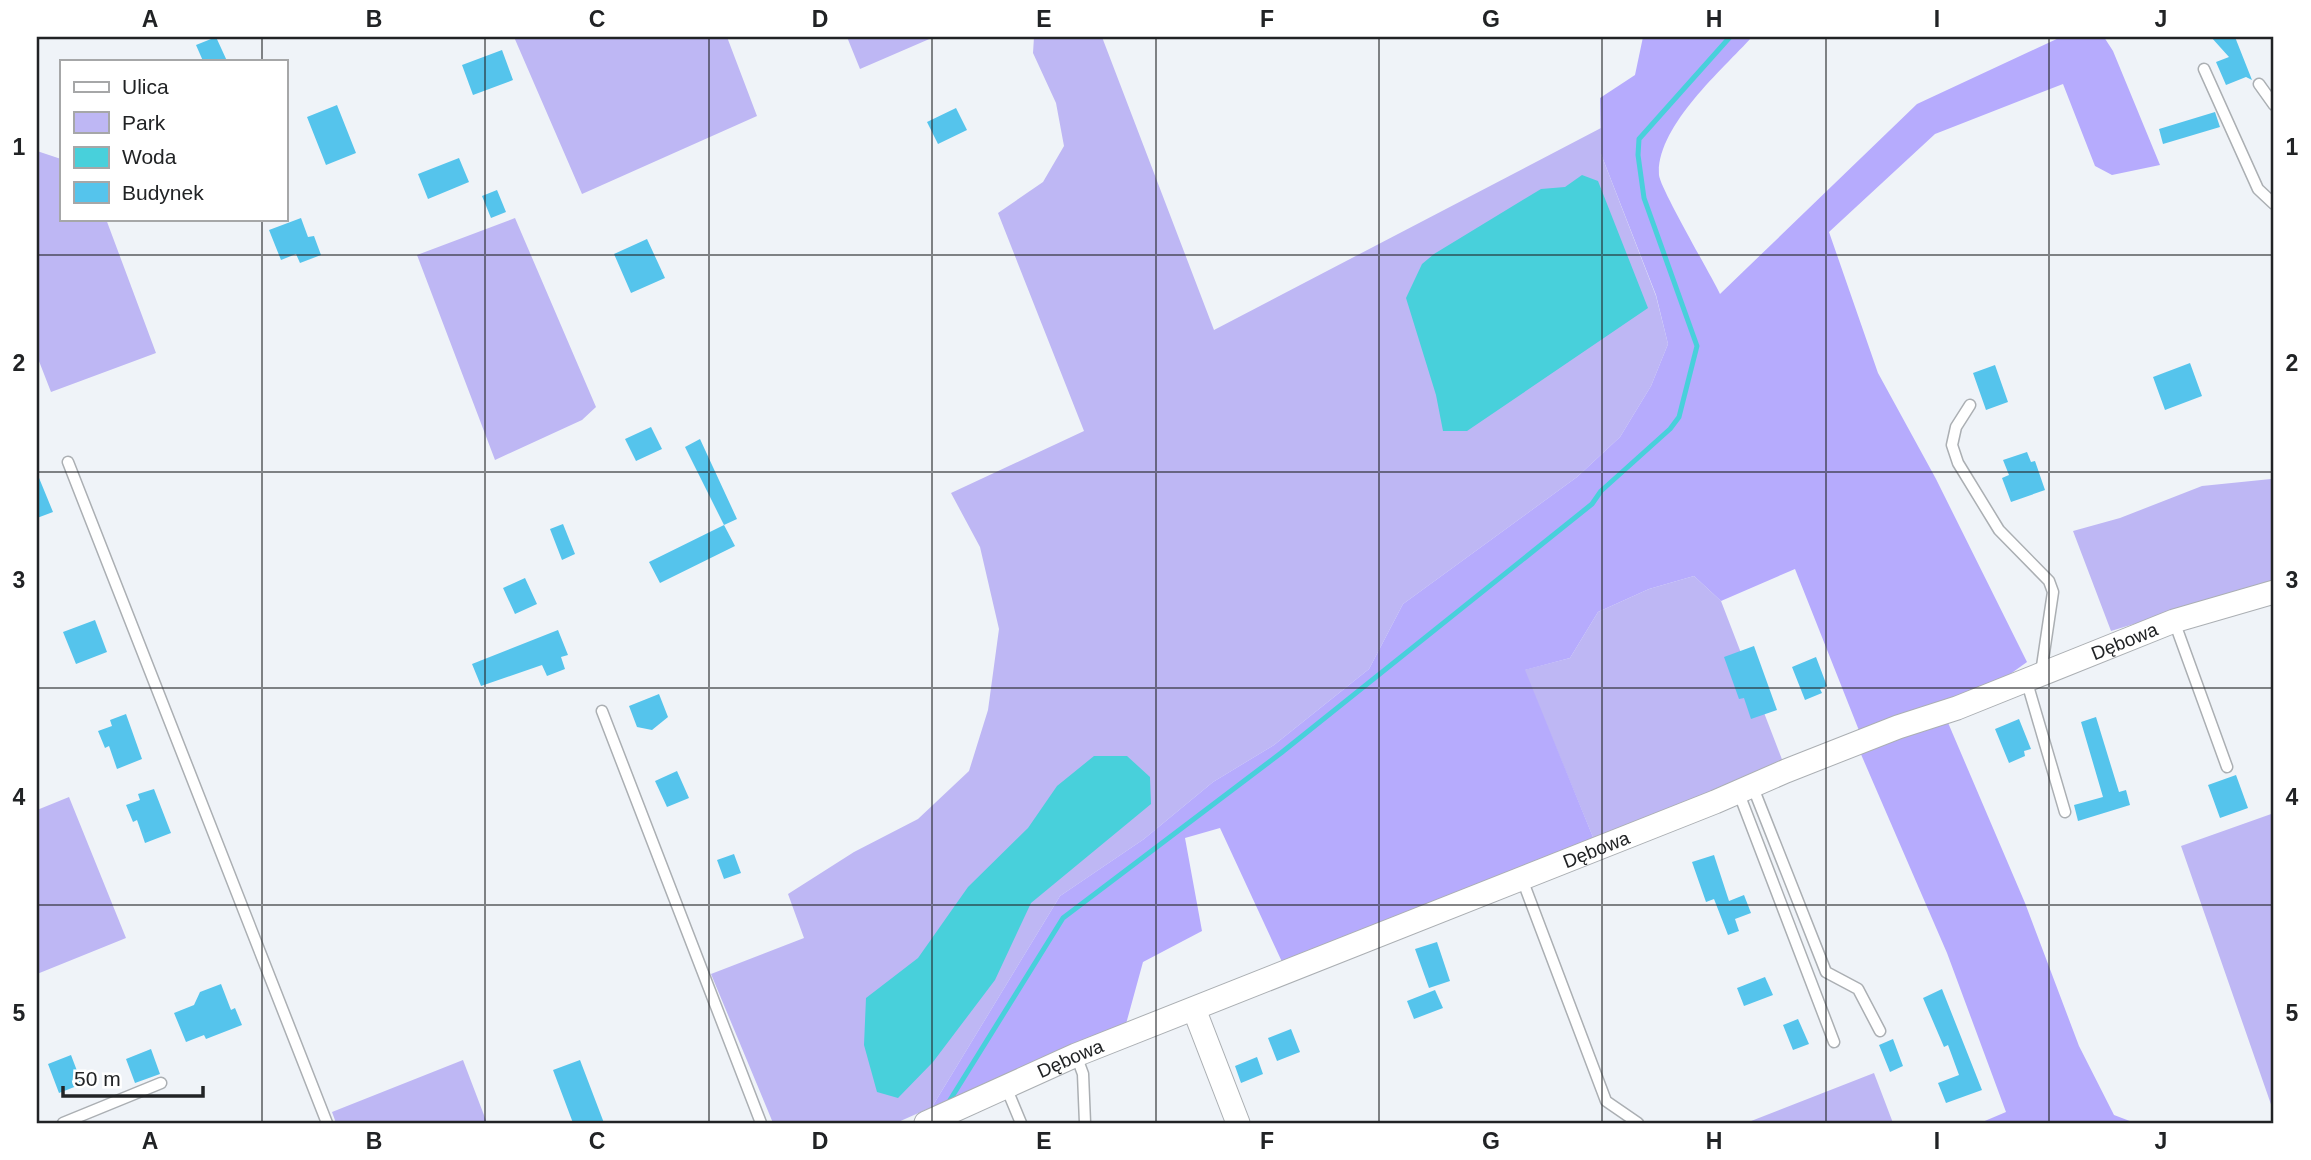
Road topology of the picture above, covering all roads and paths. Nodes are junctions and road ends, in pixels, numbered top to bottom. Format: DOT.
graph roads {
  1 [pos="2204,69"];
  2 [pos="2259,84"];
  3 [pos="2274,105"];
  4 [pos="2274,204"];
  5 [pos="1970,405"];
  6 [pos="68,462"];
  7 [pos="2274,592"];
  8 [pos="2174,621"];
  9 [pos="2034,676"];
  10 [pos="602,711"];
  11 [pos="2227,767"];
  12 [pos="1745,788"];
  13 [pos="2065,812"];
  14 [pos="1522,879"];
  15 [pos="1194,1009"];
  16 [pos="1880,1031"];
  17 [pos="1834,1042"];
  18 [pos="1076,1055"];
  19 [pos="161,1083"];
  20 [pos="1006,1087"];
  21 [pos="63,1123"];
  22 [pos="327,1123"];
  23 [pos="761,1123"];
  24 [pos="926,1123"];
  25 [pos="1021,1123"];
  26 [pos="1085,1123"];
  27 [pos="1238,1123"];
  28 [pos="1637,1123"];
  1 -- 4 [label="lane"];
  2 -- 3 [label="lane"];
  5 -- 9 [label="lane"];
  6 -- 22 [label="lane"];
  7 -- 8 [label="street, Dębowa"];
  8 -- 9 [label="street, Dębowa"];
  8 -- 11 [label="lane"];
  9 -- 12 [label="street, Dębowa"];
  9 -- 13 [label="lane"];
  10 -- 23 [label="lane"];
  12 -- 14 [label="street, Dębowa"];
  12 -- 16 [label="lane"];
  12 -- 17 [label="lane"];
  14 -- 15 [label="street, Dębowa"];
  14 -- 28 [label="lane"];
  15 -- 18 [label="street, Dębowa"];
  15 -- 27 [label="street"];
  18 -- 20 [label="street, Dębowa"];
  18 -- 26 [label="lane"];
  19 -- 21 [label="lane"];
  20 -- 24 [label="street, Dębowa"];
  20 -- 25 [label="lane"];
}
